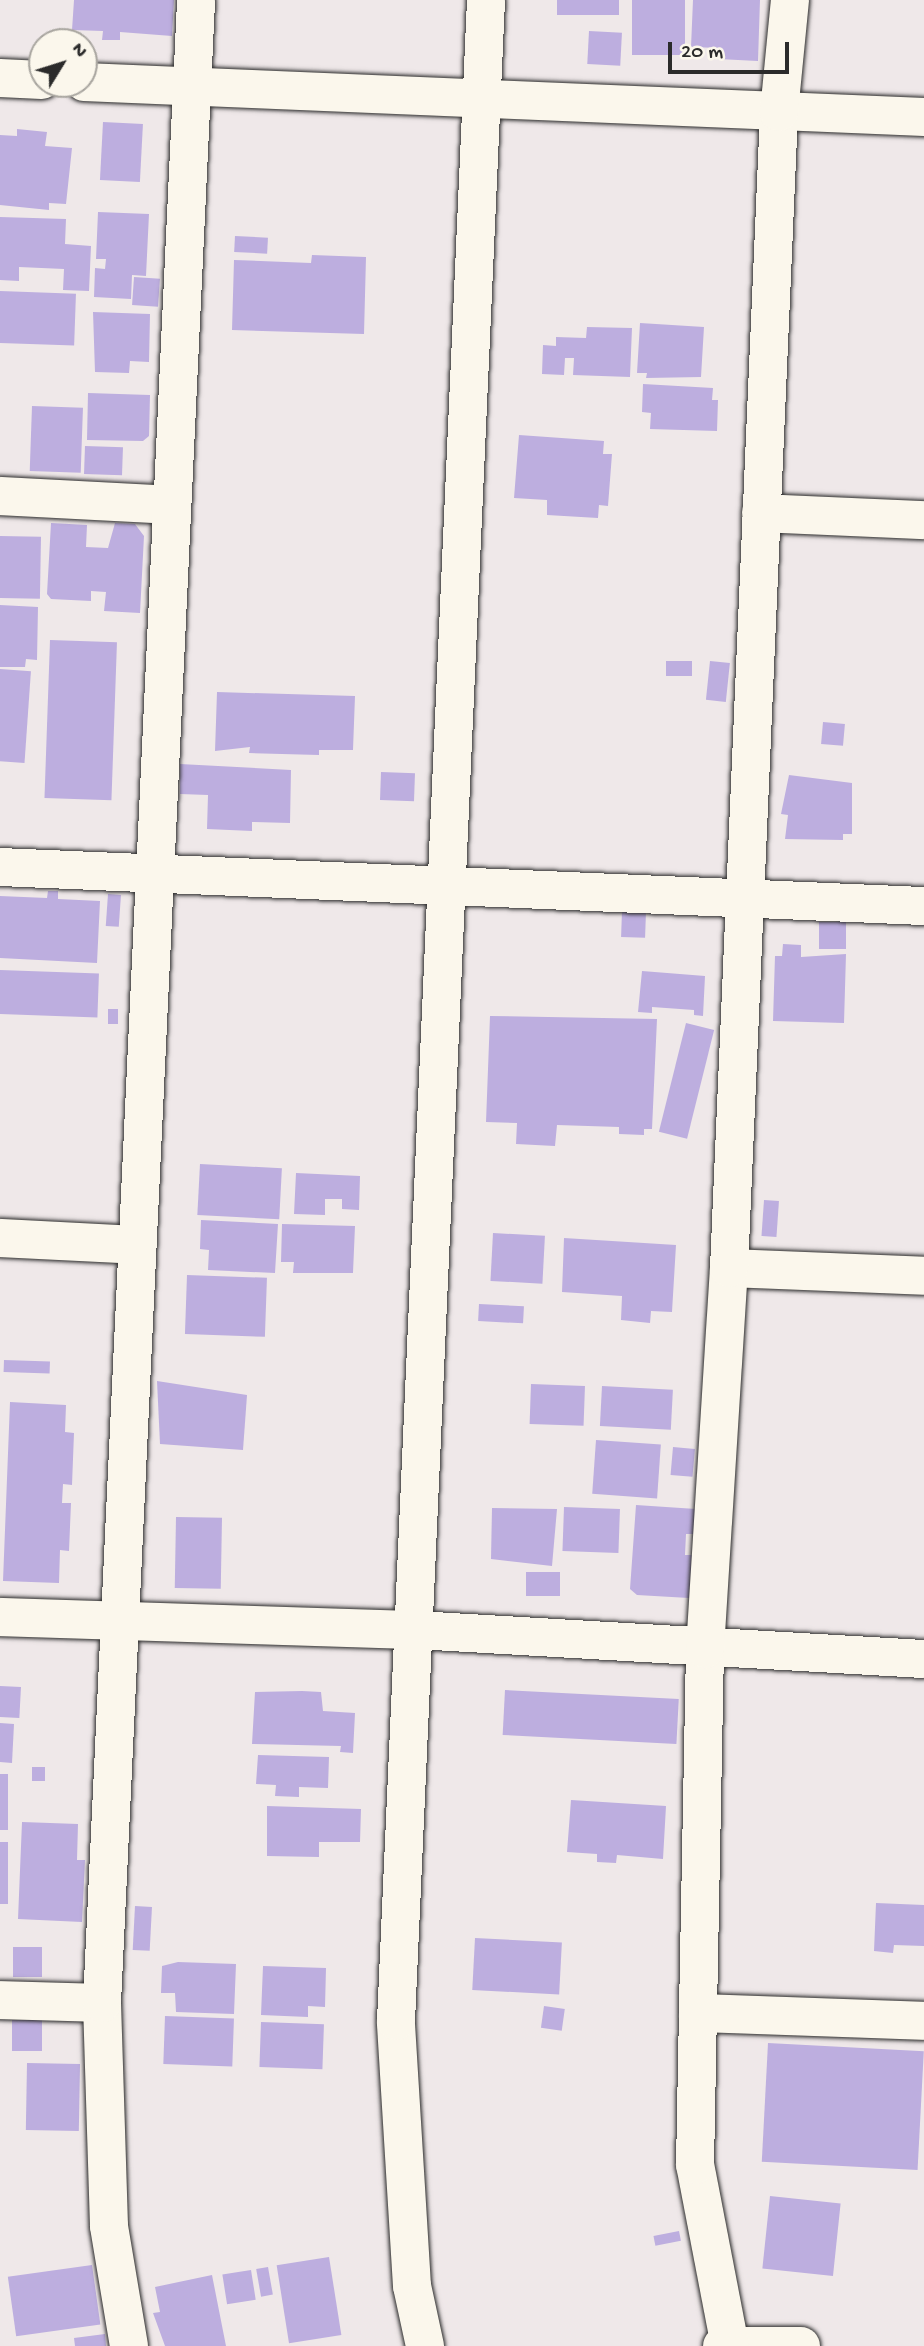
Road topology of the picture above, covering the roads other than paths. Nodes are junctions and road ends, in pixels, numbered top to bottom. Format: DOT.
graph roads {
  1 [pos="196,0"];
  2 [pos="486,0"];
  3 [pos="790,0"];
  4 [pos="0,78"];
  5 [pos="28,79"];
  6 [pos="98,83"];
  7 [pos="188,88"];
  8 [pos="481,101"];
  9 [pos="779,111"];
  10 [pos="924,117"];
  11 [pos="0,496"];
  12 [pos="169,505"];
  13 [pos="761,513"];
  14 [pos="924,520"];
  15 [pos="0,867"];
  16 [pos="152,874"];
  17 [pos="449,886"];
  18 [pos="743,899"];
  19 [pos="924,906"];
  20 [pos="0,1238"];
  21 [pos="137,1245"];
  22 [pos="729,1268"];
  23 [pos="924,1276"];
  24 [pos="0,1617"];
  25 [pos="122,1622"];
  26 [pos="415,1630"];
  27 [pos="705,1649"];
  28 [pos="924,1659"];
  29 [pos="0,2000"];
  30 [pos="102,2003"];
  31 [pos="698,2013"];
  32 [pos="924,2021"];
  33 [pos="727,2345"];
  34 [pos="129,2346"];
  35 [pos="425,2346"];
  36 [pos="801,2346"];
  1 -- 7 [label="street"];
  2 -- 8 [label="street"];
  3 -- 9 [label="street"];
  4 -- 5 [label="street"];
  6 -- 7 [label="street"];
  7 -- 8 [label="street"];
  7 -- 12 [label="street"];
  8 -- 9 [label="street"];
  8 -- 17 [label="street"];
  9 -- 10 [label="street"];
  9 -- 13 [label="street"];
  11 -- 12 [label="street"];
  12 -- 16 [label="street"];
  13 -- 14 [label="street"];
  13 -- 18 [label="street"];
  15 -- 16 [label="street"];
  16 -- 17 [label="street"];
  16 -- 21 [label="street"];
  17 -- 18 [label="street"];
  17 -- 26 [label="street"];
  18 -- 19 [label="street"];
  18 -- 22 [label="street"];
  20 -- 21 [label="street"];
  21 -- 25 [label="street"];
  22 -- 23 [label="street"];
  22 -- 27 [label="street"];
  24 -- 25 [label="street"];
  25 -- 26 [label="street"];
  25 -- 30 [label="street"];
  26 -- 27 [label="street"];
  26 -- 35 [label="street"];
  27 -- 28 [label="street"];
  27 -- 31 [label="street"];
  29 -- 30 [label="street"];
  30 -- 34 [label="street"];
  31 -- 32 [label="street"];
  31 -- 33 [label="street"];
  33 -- 36 [label="street"];
}
